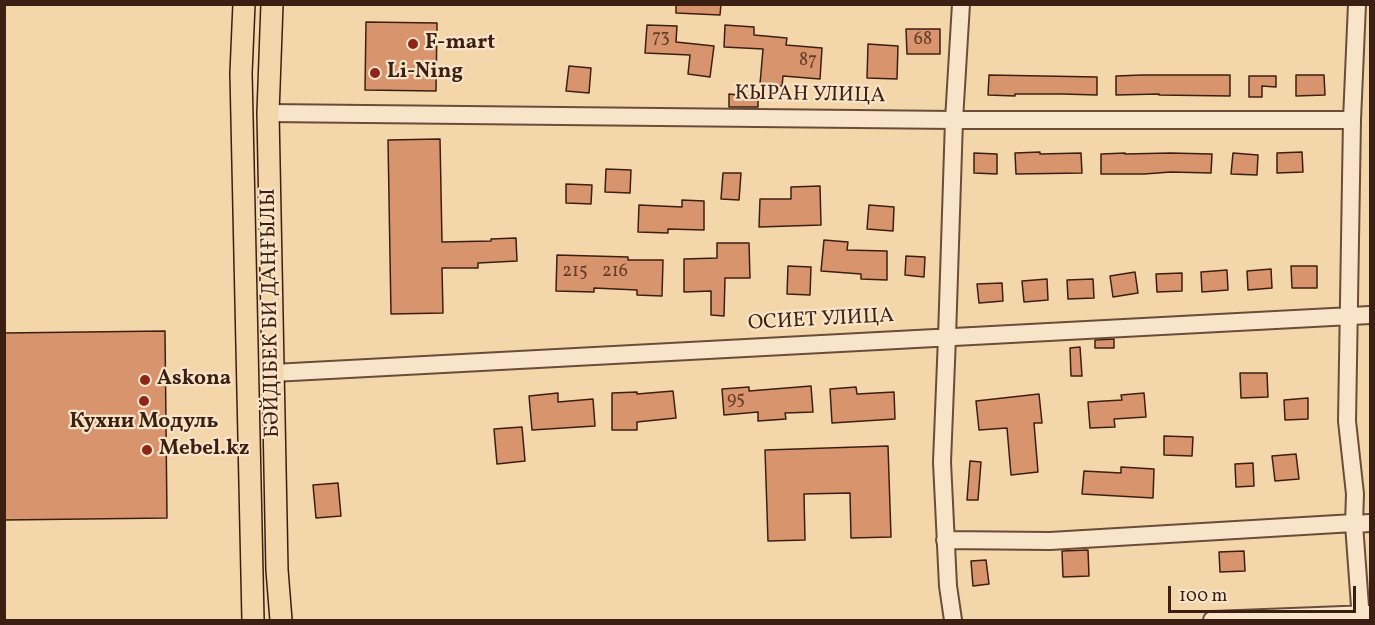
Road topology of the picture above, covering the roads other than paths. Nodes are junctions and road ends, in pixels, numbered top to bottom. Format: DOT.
graph roads {
  1 [pos="244,4"];
  2 [pos="272,4"];
  3 [pos="961,4"];
  4 [pos="1357,4"];
  5 [pos="268,113"];
  6 [pos="954,120"];
  7 [pos="1352,120"];
  8 [pos="1371,315"];
  9 [pos="1348,316"];
  10 [pos="947,337"];
  11 [pos="273,374"];
  12 [pos="1360,524"];
  13 [pos="945,540"];
  14 [pos="1364,616"];
  15 [pos="254,621"];
  16 [pos="281,621"];
  17 [pos="953,621"];
  18 [pos="1212,621"];
  1 -- 15 [label="main road, БӘЙДІБЕК БИ ДАҢҒЫЛЫ"];
  2 -- 5 [label="main road, БӘЙДІБЕК БИ ДАҢҒЫЛЫ"];
  3 -- 6 [label="street"];
  4 -- 7 [label="street"];
  5 -- 6 [label="street, КЫРАН УЛИЦА"];
  5 -- 11 [label="main road, БӘЙДІБЕК БИ ДАҢҒЫЛЫ"];
  6 -- 7 [label="street, КЫРАН УЛИЦА"];
  6 -- 10 [label="street"];
  7 -- 9 [label="street"];
  8 -- 9 [label="street, ОСИЕТ УЛИЦА"];
  9 -- 10 [label="street, ОСИЕТ УЛИЦА"];
  9 -- 12 [label="street"];
  10 -- 11 [label="street, ОСИЕТ УЛИЦА"];
  10 -- 13 [label="street"];
  11 -- 16 [label="main road, БӘЙДІБЕК БИ ДАҢҒЫЛЫ"];
  12 -- 13 [label="street"];
  12 -- 14 [label="street"];
  13 -- 17 [label="street"];
  14 -- 18 [label="street"];
}
